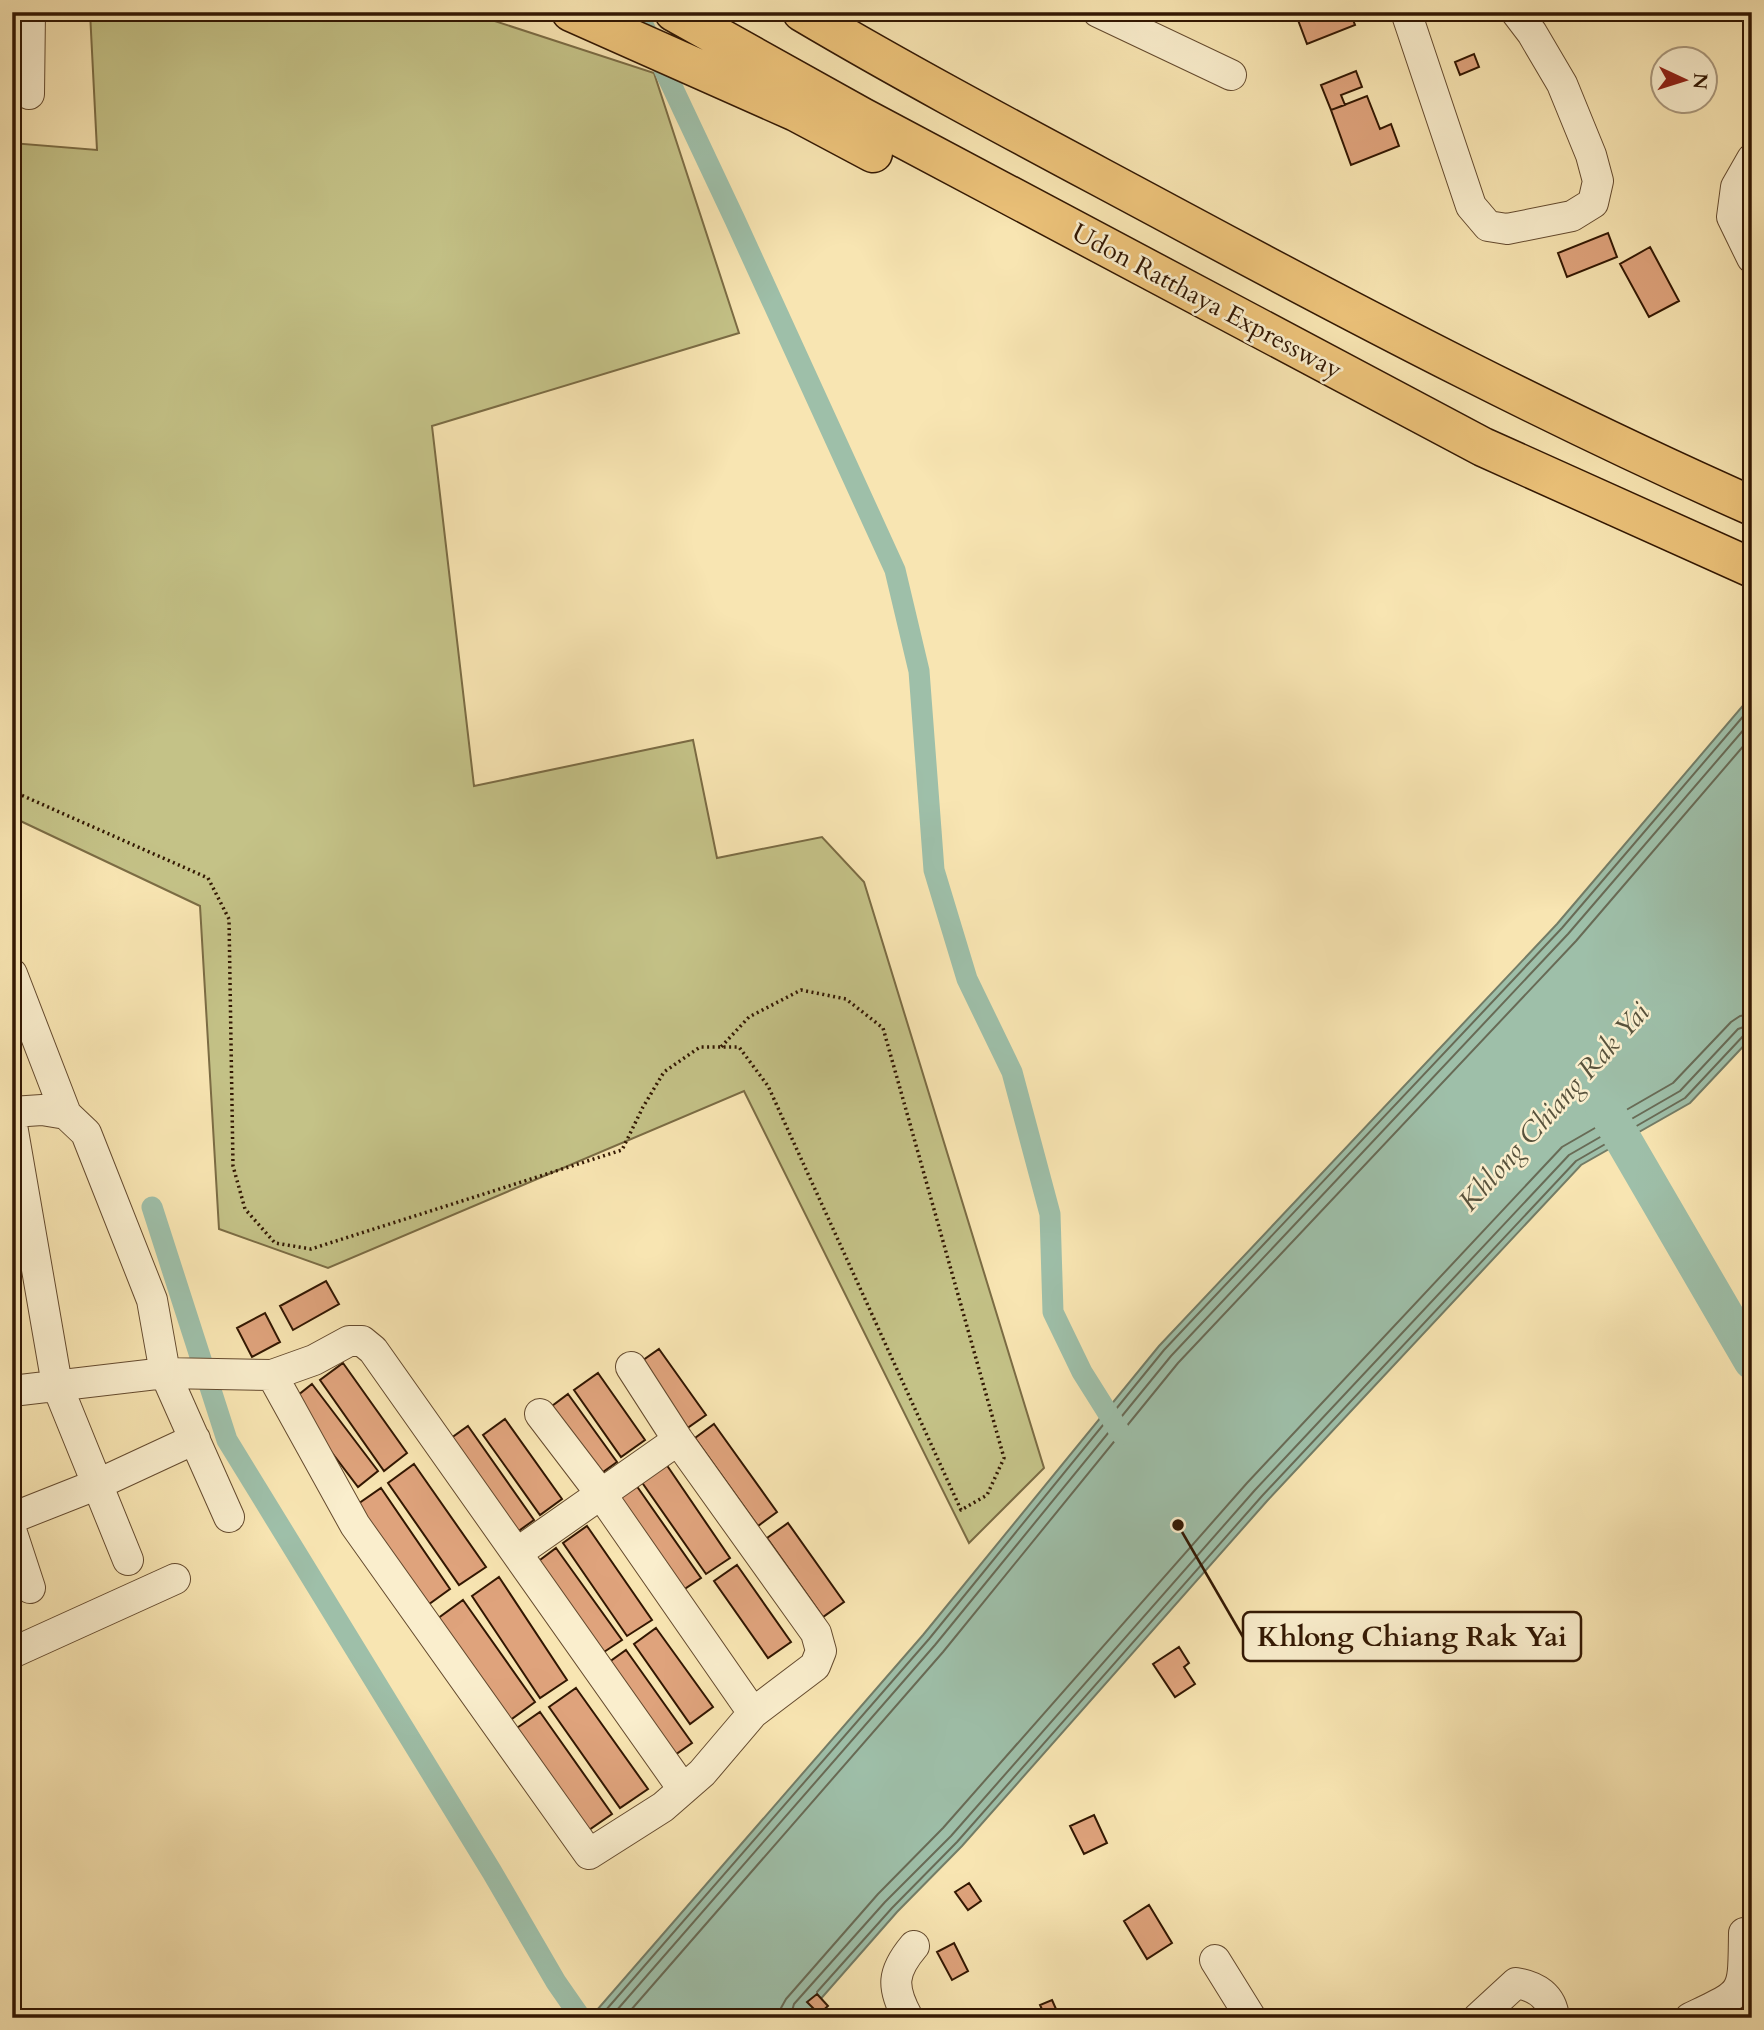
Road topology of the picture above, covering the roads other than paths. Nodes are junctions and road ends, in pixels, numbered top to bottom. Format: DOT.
graph roads {
  1 [pos="30,12"];
  2 [pos="571,12"];
  3 [pos="674,12"];
  4 [pos="802,12"];
  5 [pos="1098,12"];
  6 [pos="1406,12"];
  7 [pos="1516,12"];
  8 [pos="1231,75"];
  9 [pos="29,94"];
  10 [pos="1752,159"];
  11 [pos="1752,258"];
  12 [pos="1483,447"];
  13 [pos="1752,506"];
  14 [pos="1752,568"];
  15 [pos="12,974"];
  16 [pos="12,1112"];
  17 [pos="66,1114"];
  18 [pos="12,1125"];
  19 [pos="22,1246"];
  20 [pos="631,1367"];
  21 [pos="178,1373"];
  22 [pos="272,1375"];
  23 [pos="57,1385"];
  24 [pos="12,1391"];
  25 [pos="540,1414"];
  26 [pos="195,1439"];
  27 [pos="678,1440"];
  28 [pos="98,1484"];
  29 [pos="601,1494"];
  30 [pos="229,1517"];
  31 [pos="12,1518"];
  32 [pos="12,1533"];
  33 [pos="517,1553"];
  34 [pos="128,1560"];
  35 [pos="175,1579"];
  36 [pos="30,1588"];
  37 [pos="12,1653"];
  38 [pos="753,1713"];
  39 [pos="683,1789"];
  40 [pos="1744,1933"];
  41 [pos="914,1946"];
  42 [pos="1215,1960"];
  43 [pos="908,2018"];
  44 [pos="1251,2018"];
  45 [pos="1478,2018"];
  46 [pos="1554,2018"];
  47 [pos="1690,2018"];
  1 -- 9 [label="street"];
  2 -- 12 [label="highway"];
  3 -- 12 [label="highway, Udon Ratthaya Expressway"];
  4 -- 13 [label="highway"];
  5 -- 8 [label="street"];
  6 -- 7 [label="street"];
  10 -- 11 [label="street"];
  12 -- 14 [label="highway, Udon Ratthaya Expressway"];
  15 -- 17 [label="street"];
  16 -- 17 [label="street"];
  17 -- 21 [label="street"];
  18 -- 19 [label="street"];
  19 -- 23 [label="street"];
  20 -- 27 [label="street"];
  21 -- 22 [label="street"];
  21 -- 23 [label="street"];
  21 -- 26 [label="street"];
  22 -- 33 [label="street"];
  22 -- 39 [label="street"];
  23 -- 24 [label="street"];
  23 -- 28 [label="street"];
  25 -- 29 [label="street"];
  26 -- 28 [label="street"];
  26 -- 30 [label="street"];
  27 -- 29 [label="street"];
  27 -- 38 [label="street"];
  28 -- 31 [label="street"];
  28 -- 34 [label="street"];
  29 -- 33 [label="street"];
  29 -- 38 [label="street"];
  32 -- 36 [label="street"];
  33 -- 39 [label="street"];
  35 -- 37 [label="street"];
  38 -- 39 [label="street"];
  40 -- 47 [label="street"];
  41 -- 43 [label="street"];
  42 -- 44 [label="street"];
  45 -- 46 [label="street"];
}
